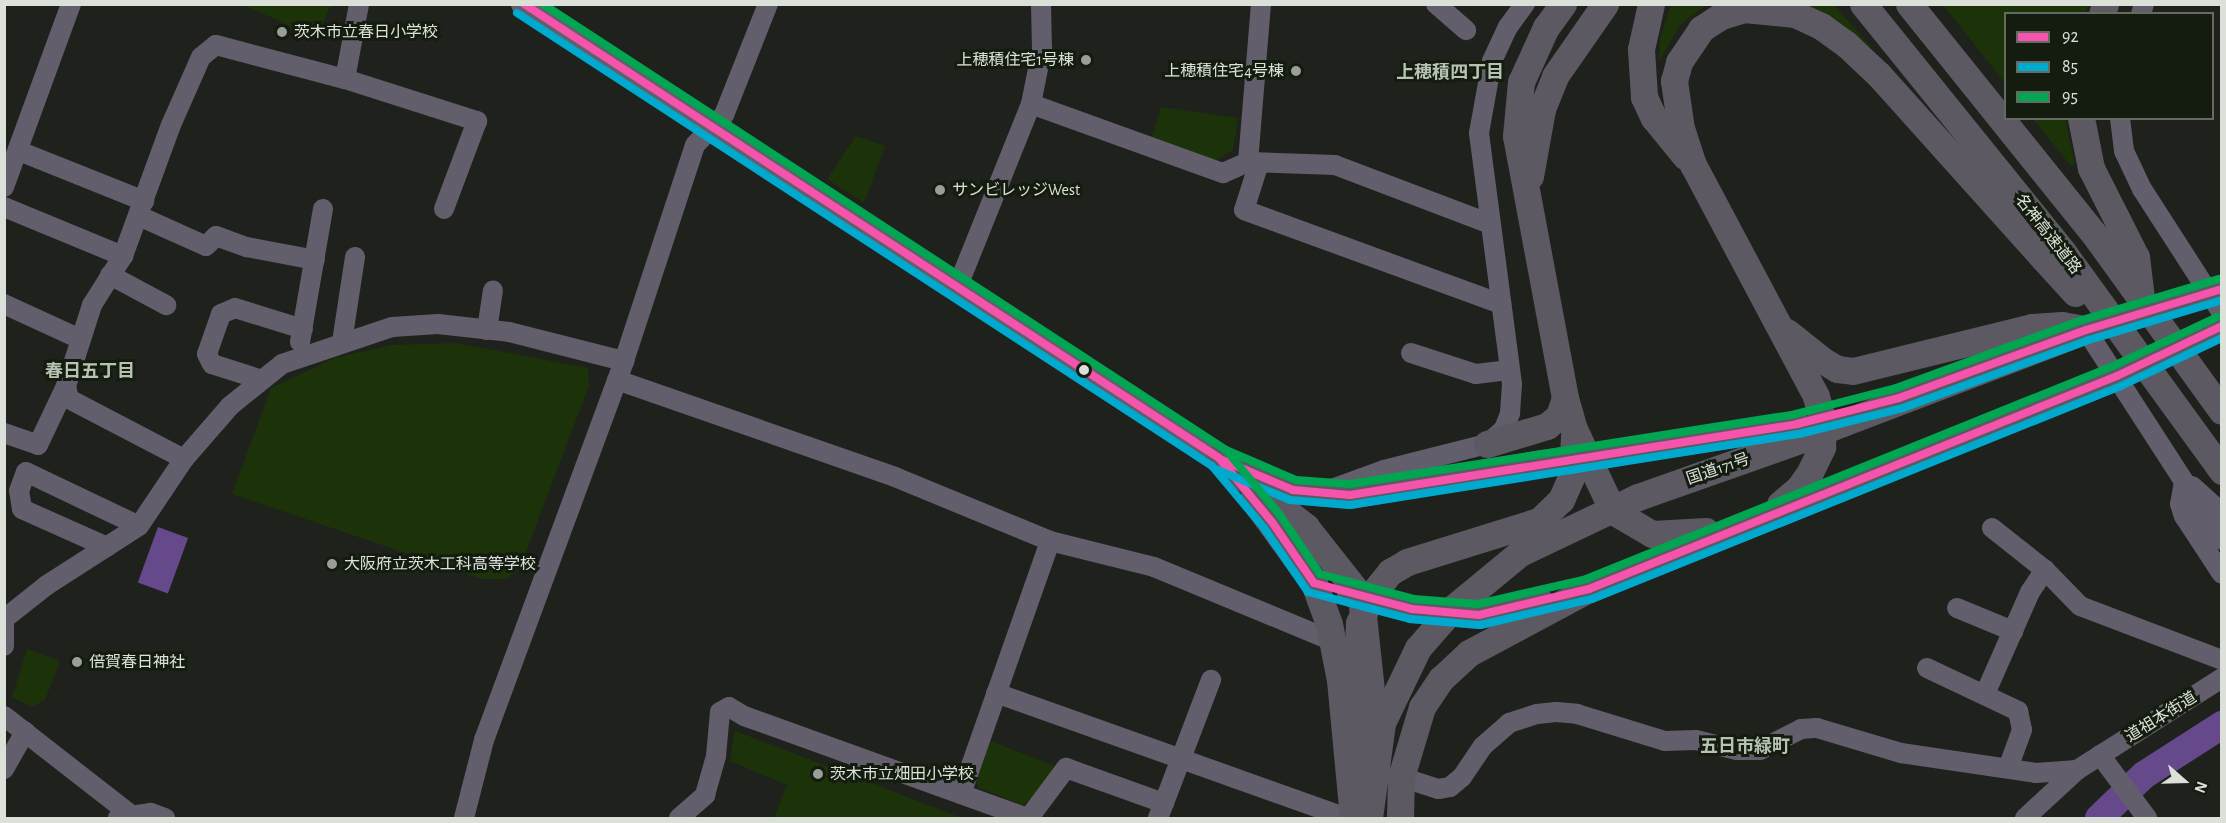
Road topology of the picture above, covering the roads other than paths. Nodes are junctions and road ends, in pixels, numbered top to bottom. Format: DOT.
graph roads {
  1 [pos="71,4"];
  2 [pos="359,4"];
  3 [pos="523,4"];
  4 [pos="768,4"];
  5 [pos="1041,4"];
  6 [pos="1261,4"];
  7 [pos="1436,4"];
  8 [pos="1525,4"];
  9 [pos="1563,4"];
  10 [pos="1605,4"];
  11 [pos="1651,4"];
  12 [pos="1863,4"];
  13 [pos="1909,4"];
  14 [pos="1466,30"];
  15 [pos="345,79"];
  16 [pos="1031,104"];
  17 [pos="2004,114"];
  18 [pos="2009,120"];
  19 [pos="2081,120"];
  20 [pos="2120,120"];
  21 [pos="711,129"];
  22 [pos="19,151"];
  23 [pos="1254,162"];
  24 [pos="1693,165"];
  25 [pos="4,188"];
  26 [pos="1527,204"];
  27 [pos="4,207"];
  28 [pos="444,208"];
  29 [pos="141,209"];
  30 [pos="324,209"];
  31 [pos="1490,224"];
  32 [pos="2108,234"];
  33 [pos="2054,255"];
  34 [pos="123,256"];
  35 [pos="355,257"];
  36 [pos="315,260"];
  37 [pos="110,276"];
  38 [pos="957,288"];
  39 [pos="493,290"];
  40 [pos="2217,298"];
  41 [pos="1501,303"];
  42 [pos="166,305"];
  43 [pos="5,306"];
  44 [pos="1777,323"];
  45 [pos="2222,326"];
  46 [pos="303,329"];
  47 [pos="487,330"];
  48 [pos="2086,330"];
  49 [pos="80,339"];
  50 [pos="342,342"];
  51 [pos="1411,353"];
  52 [pos="298,358"];
  53 [pos="624,361"];
  54 [pos="1510,370"];
  55 [pos="2117,376"];
  56 [pos="259,379"];
  57 [pos="617,380"];
  58 [pos="66,386"];
  59 [pos="1565,398"];
  60 [pos="2222,411"];
  61 [pos="1574,429"];
  62 [pos="1799,432"];
  63 [pos="4,433"];
  64 [pos="1487,444"];
  65 [pos="1219,458"];
  66 [pos="184,459"];
  67 [pos="2222,471"];
  68 [pos="2184,482"];
  69 [pos="1311,492"];
  70 [pos="2222,513"];
  71 [pos="1766,516"];
  72 [pos="140,526"];
  73 [pos="1739,526"];
  74 [pos="1992,528"];
  75 [pos="2222,540"];
  76 [pos="1050,541"];
  77 [pos="107,547"];
  78 [pos="2045,570"];
  79 [pos="2222,574"];
  80 [pos="1314,583"];
  81 [pos="1588,589"];
  82 [pos="1361,597"];
  83 [pos="1957,608"];
  84 [pos="4,621"];
  85 [pos="2013,631"];
  86 [pos="1333,641"];
  87 [pos="4,646"];
  88 [pos="2222,660"];
  89 [pos="1927,669"];
  90 [pos="2222,678"];
  91 [pos="1211,680"];
  92 [pos="996,693"];
  93 [pos="1984,694"];
  94 [pos="4,716"];
  95 [pos="25,732"];
  96 [pos="1179,759"];
  97 [pos="2102,759"];
  98 [pos="2008,768"];
  99 [pos="4,769"];
  100 [pos="2077,770"];
  101 [pos="1401,777"];
  102 [pos="961,794"];
  103 [pos="1161,811"];
  104 [pos="124,817"];
  105 [pos="165,819"];
  106 [pos="464,819"];
  107 [pos="679,819"];
  108 [pos="1347,819"];
  109 [pos="1353,819"];
  110 [pos="1369,819"];
  111 [pos="1386,819"];
  112 [pos="1400,819"];
  113 [pos="2025,819"];
  114 [pos="2147,819"];
  1 -- 22 [label="street"];
  2 -- 15 [label="street"];
  3 -- 21 [label="main road"];
  4 -- 21 [label="street"];
  5 -- 16 [label="street"];
  6 -- 23 [label="street"];
  7 -- 14 [label="street"];
  8 -- 31 [label="street"];
  9 -- 26 [label="highway"];
  10 -- 26 [label="highway"];
  11 -- 24 [label="highway"];
  12 -- 33 [label="highway, 名神高速道路"];
  13 -- 17 [label="highway"];
  15 -- 28 [label="street"];
  15 -- 29 [label="street"];
  16 -- 23 [label="street"];
  16 -- 38 [label="street"];
  18 -- 32 [label="highway"];
  19 -- 32 [label="highway"];
  20 -- 40 [label="street"];
  21 -- 38 [label="main road"];
  21 -- 53 [label="street"];
  22 -- 25 [label="street"];
  22 -- 29 [label="street"];
  23 -- 31 [label="street"];
  23 -- 41 [label="street"];
  24 -- 33 [label="highway"];
  24 -- 44 [label="highway"];
  26 -- 59 [label="highway"];
  27 -- 34 [label="street"];
  29 -- 34 [label="street"];
  29 -- 36 [label="street"];
  30 -- 36 [label="street"];
  31 -- 41 [label="street"];
  32 -- 60 [label="highway, bridge"];
  33 -- 67 [label="highway, 名神高速道路, bridge"];
  34 -- 37 [label="street"];
  35 -- 50 [label="street"];
  36 -- 46 [label="street"];
  37 -- 42 [label="street"];
  37 -- 49 [label="street"];
  38 -- 65 [label="main road"];
  39 -- 47 [label="street"];
  40 -- 48 [label="highway, 国道171号"];
  41 -- 54 [label="street"];
  43 -- 49 [label="street"];
  44 -- 48 [label="highway"];
  44 -- 71 [label="highway"];
  45 -- 55 [label="highway"];
  46 -- 52 [label="street"];
  46 -- 56 [label="street"];
  47 -- 50 [label="street"];
  47 -- 53 [label="street"];
  48 -- 55 [label="street"];
  48 -- 62 [label="highway, 国道171号, bridge"];
  49 -- 58 [label="street"];
  50 -- 52 [label="street"];
  51 -- 54 [label="street"];
  52 -- 56 [label="street"];
  53 -- 57 [label="street"];
  54 -- 64 [label="street"];
  55 -- 68 [label="street"];
  55 -- 71 [label="highway"];
  56 -- 66 [label="street"];
  57 -- 76 [label="street"];
  57 -- 106 [label="street"];
  58 -- 63 [label="street"];
  58 -- 66 [label="street"];
  59 -- 61 [label="highway"];
  59 -- 64 [label="highway"];
  61 -- 73 [label="highway"];
  61 -- 110 [label="highway, bridge"];
  62 -- 69 [label="highway, bridge"];
  62 -- 110 [label="highway, 国道171号, bridge"];
  64 -- 69 [label="street"];
  65 -- 69 [label="highway"];
  65 -- 80 [label="highway"];
  65 -- 82 [label="highway"];
  66 -- 72 [label="street"];
  68 -- 70 [label="street"];
  68 -- 75 [label="street"];
  68 -- 79 [label="street"];
  71 -- 73 [label="highway"];
  72 -- 77 [label="street"];
  72 -- 77 [label="street"];
  73 -- 81 [label="highway"];
  74 -- 78 [label="street"];
  76 -- 86 [label="street"];
  76 -- 92 [label="street"];
  77 -- 84 [label="street"];
  78 -- 85 [label="street"];
  78 -- 88 [label="street"];
  80 -- 82 [label="highway"];
  80 -- 86 [label="highway"];
  81 -- 82 [label="highway"];
  81 -- 101 [label="highway"];
  82 -- 111 [label="highway"];
  83 -- 85 [label="street"];
  84 -- 87 [label="street"];
  85 -- 93 [label="street"];
  86 -- 109 [label="highway"];
  89 -- 93 [label="street"];
  90 -- 97 [label="street, 道祖本街道"];
  91 -- 96 [label="street"];
  92 -- 96 [label="street"];
  92 -- 102 [label="street"];
  93 -- 98 [label="street"];
  94 -- 95 [label="street"];
  95 -- 99 [label="street"];
  95 -- 104 [label="street"];
  96 -- 103 [label="street"];
  96 -- 108 [label="street"];
  97 -- 100 [label="street, 道祖本街道"];
  97 -- 114 [label="street"];
  98 -- 100 [label="street"];
  98 -- 101 [label="street"];
  100 -- 113 [label="street, 道祖本街道"];
  101 -- 112 [label="highway"];
  102 -- 103 [label="street"];
  102 -- 107 [label="street"];
  104 -- 105 [label="street"];
}
